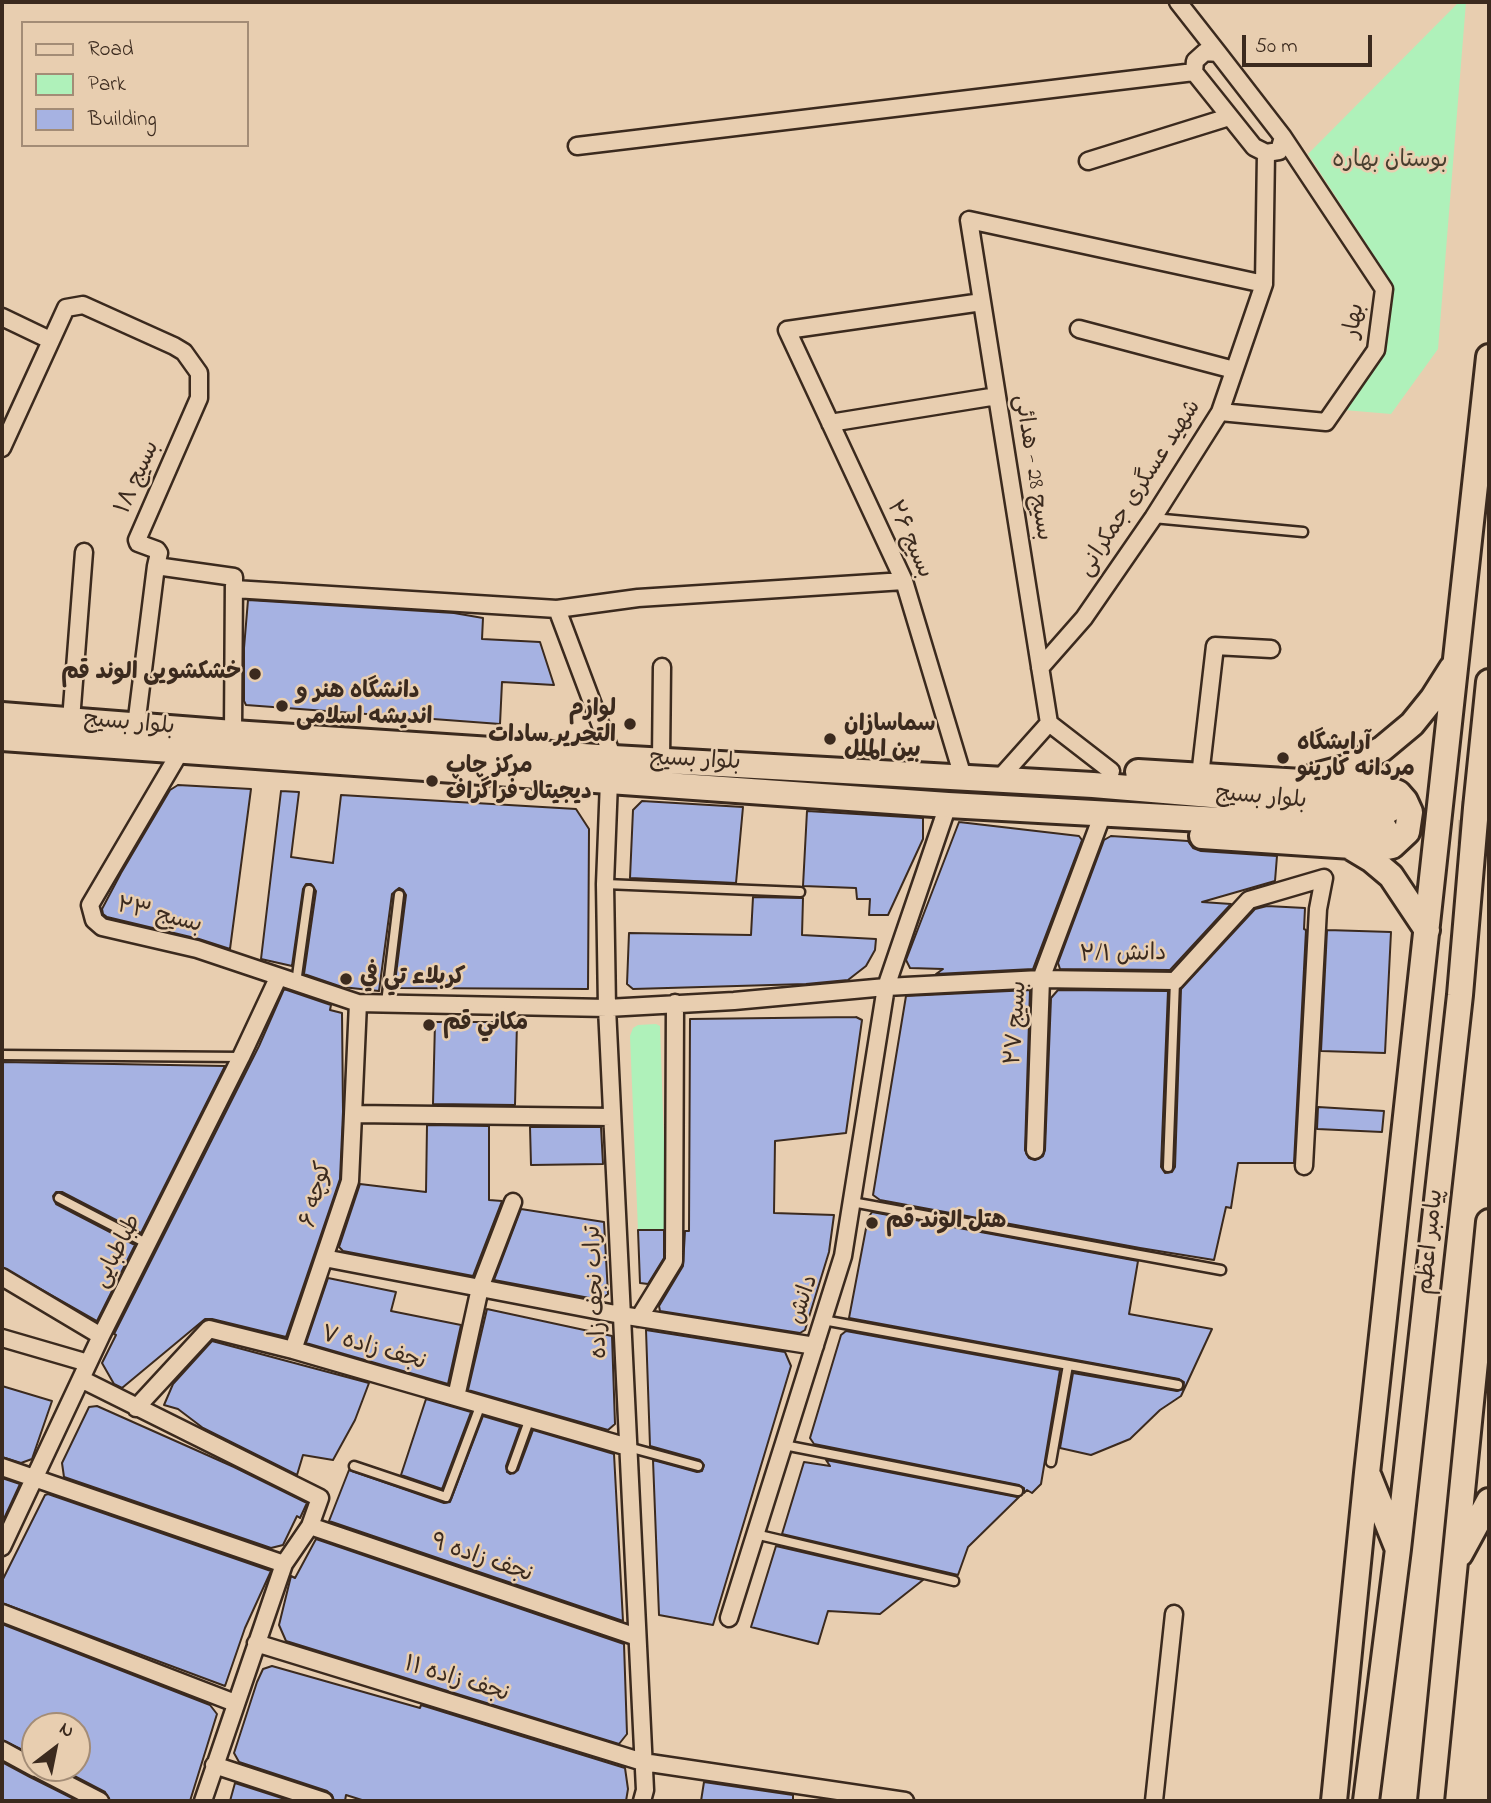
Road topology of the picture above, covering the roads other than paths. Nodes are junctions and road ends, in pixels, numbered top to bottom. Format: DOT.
graph roads {
  1 [pos="1178,2"];
  2 [pos="1218,53"];
  3 [pos="1194,72"];
  4 [pos="1229,117"];
  5 [pos="1283,137"];
  6 [pos="576,146"];
  7 [pos="1266,153"];
  8 [pos="1088,161"];
  9 [pos="1264,284"];
  10 [pos="982,302"];
  11 [pos="2,317"];
  12 [pos="1079,329"];
  13 [pos="50,340"];
  14 [pos="1489,357"];
  15 [pos="1234,370"];
  16 [pos="997,396"];
  17 [pos="1220,412"];
  18 [pos="830,423"];
  19 [pos="2,448"];
  20 [pos="1153,518"];
  21 [pos="1303,532"];
  22 [pos="84,552"];
  23 [pos="156,566"];
  24 [pos="904,581"];
  25 [pos="234,589"];
  26 [pos="557,609"];
  27 [pos="1271,649"];
  28 [pos="1456,661"];
  29 [pos="662,667"];
  30 [pos="1040,668"];
  31 [pos="1489,682"];
  32 [pos="2,715"];
  33 [pos="71,720"];
  34 [pos="1049,723"];
  35 [pos="136,726"];
  36 [pos="233,733"];
  37 [pos="2,738"];
  38 [pos="180,752"];
  39 [pos="661,760"];
  40 [pos="611,769"];
  41 [pos="1200,776"];
  42 [pos="963,777"];
  43 [pos="1102,778"];
  44 [pos="999,779"];
  45 [pos="1295,782"];
  46 [pos="948,804"];
  47 [pos="1094,819"];
  48 [pos="1348,846"];
  49 [pos="605,884"];
  50 [pos="309,890"];
  51 [pos="800,892"];
  52 [pos="399,895"];
  53 [pos="1427,930"];
  54 [pos="278,978"];
  55 [pos="1041,979"];
  56 [pos="1175,981"];
  57 [pos="296,984"];
  58 [pos="886,988"];
  59 [pos="358,1003"];
  60 [pos="675,1003"];
  61 [pos="386,1005"];
  62 [pos="607,1008"];
  63 [pos="2,1055"];
  64 [pos="241,1057"];
  65 [pos="353,1114"];
  66 [pos="612,1117"];
  67 [pos="1035,1150"];
  68 [pos="1304,1166"];
  69 [pos="1168,1167"];
  70 [pos="59,1198"];
  71 [pos="513,1202"];
  72 [pos="851,1202"];
  73 [pos="1489,1222"];
  74 [pos="148,1244"];
  75 [pos="324,1258"];
  76 [pos="1221,1270"];
  77 [pos="2,1277"];
  78 [pos="480,1288"];
  79 [pos="621,1315"];
  80 [pos="639,1318"];
  81 [pos="823,1320"];
  82 [pos="101,1336"];
  83 [pos="2,1338"];
  84 [pos="815,1346"];
  85 [pos="293,1350"];
  86 [pos="88,1363"];
  87 [pos="1068,1365"];
  88 [pos="81,1379"];
  89 [pos="1178,1385"];
  90 [pos="456,1397"];
  91 [pos="481,1404"];
  92 [pos="136,1408"];
  93 [pos="530,1418"];
  94 [pos="783,1445"];
  95 [pos="628,1447"];
  96 [pos="1051,1462"];
  97 [pos="354,1466"];
  98 [pos="698,1466"];
  99 [pos="2,1467"];
  100 [pos="512,1468"];
  101 [pos="1367,1473"];
  102 [pos="34,1477"];
  103 [pos="1018,1490"];
  104 [pos="1489,1501"];
  105 [pos="310,1526"];
  106 [pos="755,1534"];
  107 [pos="2,1547"];
  108 [pos="1398,1549"];
  109 [pos="284,1564"];
  110 [pos="1454,1564"];
  111 [pos="954,1581"];
  112 [pos="2,1613"];
  113 [pos="1174,1614"];
  114 [pos="729,1618"];
  115 [pos="637,1637"];
  116 [pos="256,1643"];
  117 [pos="235,1703"];
  118 [pos="2,1750"];
  119 [pos="21,1760"];
  120 [pos="643,1762"];
  121 [pos="214,1765"];
  122 [pos="63,1782"];
  123 [pos="100,1801"];
  124 [pos="203,1801"];
  125 [pos="324,1801"];
  126 [pos="642,1801"];
  127 [pos="905,1801"];
  128 [pos="1154,1801"];
  129 [pos="1334,1801"];
  130 [pos="1366,1801"];
  131 [pos="1431,1801"];
  1 -- 2 [label="street"];
  2 -- 3 [label="street"];
  2 -- 5 [label="street"];
  3 -- 4 [label="street"];
  3 -- 6 [label="street"];
  4 -- 7 [label="street"];
  4 -- 8 [label="street"];
  5 -- 7 [label="street"];
  5 -- 17 [label="street, بهار"];
  7 -- 9 [label="street, شهید عسگری جمکرانی"];
  9 -- 10 [label="street, بسیج 28 - هدائی"];
  9 -- 15 [label="street, شهید عسگری جمکرانی"];
  10 -- 16 [label="street, بسیج 28 - هدائی"];
  10 -- 18 [label="street, بسیج ۲۶"];
  11 -- 13 [label="street"];
  12 -- 15 [label="street"];
  13 -- 19 [label="street"];
  13 -- 23 [label="street, بسیج ۱۸"];
  14 -- 28 [label="main road"];
  15 -- 17 [label="street, شهید عسگری جمکرانی"];
  16 -- 18 [label="street"];
  16 -- 30 [label="street, بسیج 28 - هدائی"];
  17 -- 20 [label="street, شهید عسگری جمکرانی"];
  18 -- 24 [label="street, بسیج ۲۶"];
  20 -- 21 [label="lane"];
  20 -- 30 [label="street, شهید عسگری جمکرانی"];
  22 -- 33 [label="street"];
  23 -- 25 [label="street"];
  23 -- 35 [label="street"];
  24 -- 26 [label="street"];
  24 -- 42 [label="street, بسیج ۲۶"];
  25 -- 26 [label="street"];
  25 -- 36 [label="street"];
  26 -- 40 [label="street"];
  27 -- 41 [label="street"];
  28 -- 45 [label="main road"];
  28 -- 53 [label="main road"];
  29 -- 39 [label="street"];
  30 -- 34 [label="street, بسیج 28 - هدائی"];
  31 -- 108 [label="main road, پیامبر اعظم"];
  32 -- 33 [label="main road, بلوار بسیج"];
  33 -- 35 [label="main road, بلوار بسیج"];
  34 -- 43 [label="street"];
  34 -- 44 [label="street"];
  35 -- 36 [label="main road, بلوار بسیج"];
  36 -- 40 [label="main road, بلوار بسیج"];
  37 -- 38 [label="main road, بلوار بسیج"];
  38 -- 40 [label="main road, بلوار بسیج"];
  38 -- 54 [label="street, بسیج ۲۳"];
  39 -- 40 [label="main road, بلوار بسیج"];
  39 -- 42 [label="main road, بلوار بسیج"];
  40 -- 46 [label="main road, بلوار بسیج"];
  40 -- 49 [label="street, تراب نجف زاده"];
  41 -- 43 [label="main road"];
  41 -- 45 [label="main road"];
  42 -- 44 [label="main road, بلوار بسیج"];
  43 -- 44 [label="main road, بلوار بسیج"];
  43 -- 47 [label="main road, بلوار بسیج"];
  45 -- 48 [label="main road"];
  46 -- 47 [label="main road, بلوار بسیج"];
  46 -- 58 [label="street, دانش"];
  47 -- 48 [label="main road"];
  47 -- 55 [label="street, بسیج ۲۷"];
  48 -- 53 [label="main road"];
  49 -- 51 [label="lane"];
  49 -- 62 [label="street, تراب نجف زاده"];
  50 -- 57 [label="lane"];
  52 -- 61 [label="lane"];
  53 -- 101 [label="main road"];
  54 -- 57 [label="street, دانش ۲/۱"];
  54 -- 64 [label="street, طباطبایی"];
  55 -- 56 [label="street, دانش ۲/۱"];
  55 -- 58 [label="street, دانش ۲/۱"];
  55 -- 67 [label="street, بسیج ۲۷"];
  56 -- 68 [label="street, دانش ۲/۱"];
  56 -- 69 [label="lane"];
  57 -- 59 [label="street, دانش ۲/۱"];
  58 -- 60 [label="street, دانش ۲/۱"];
  58 -- 72 [label="street, دانش"];
  59 -- 61 [label="street, دانش ۲/۱"];
  59 -- 65 [label="street, کوچه ۶"];
  60 -- 62 [label="street, دانش ۲/۱"];
  60 -- 80 [label="street"];
  61 -- 62 [label="street, دانش ۲/۱"];
  62 -- 66 [label="street, تراب نجف زاده"];
  63 -- 64 [label="lane"];
  64 -- 74 [label="street, طباطبایی"];
  65 -- 66 [label="street"];
  65 -- 75 [label="street, کوچه ۶"];
  66 -- 79 [label="street, تراب نجف زاده"];
  70 -- 74 [label="lane"];
  71 -- 78 [label="street"];
  72 -- 76 [label="lane"];
  72 -- 81 [label="street, دانش"];
  73 -- 110 [label="main road"];
  74 -- 82 [label="street, طباطبایی"];
  75 -- 78 [label="street"];
  75 -- 85 [label="street, کوچه ۶"];
  77 -- 82 [label="street"];
  78 -- 79 [label="street"];
  78 -- 90 [label="street"];
  79 -- 80 [label="street"];
  79 -- 95 [label="street, تراب نجف زاده"];
  80 -- 84 [label="street"];
  81 -- 84 [label="street, دانش"];
  81 -- 87 [label="lane"];
  82 -- 86 [label="street, طباطبایی"];
  83 -- 86 [label="street"];
  84 -- 94 [label="street, دانش"];
  85 -- 90 [label="street, نجف زاده ۷"];
  85 -- 92 [label="street, نجف زاده ۷"];
  86 -- 88 [label="street, طباطبایی"];
  87 -- 89 [label="lane"];
  87 -- 96 [label="lane"];
  88 -- 92 [label="street"];
  88 -- 102 [label="street, طباطبایی"];
  90 -- 91 [label="street, نجف زاده ۷"];
  91 -- 93 [label="street, نجف زاده ۷"];
  91 -- 97 [label="lane"];
  92 -- 105 [label="street"];
  93 -- 95 [label="street, نجف زاده ۷"];
  93 -- 100 [label="lane"];
  94 -- 103 [label="lane"];
  94 -- 106 [label="street, دانش"];
  95 -- 98 [label="lane"];
  95 -- 115 [label="street, تراب نجف زاده"];
  99 -- 102 [label="street"];
  101 -- 108 [label="main road"];
  101 -- 129 [label="main road"];
  102 -- 107 [label="street, طباطبایی"];
  102 -- 109 [label="street"];
  104 -- 110 [label="main road"];
  105 -- 109 [label="street"];
  105 -- 115 [label="street, نجف زاده ۹"];
  106 -- 111 [label="lane"];
  106 -- 114 [label="street, دانش"];
  108 -- 130 [label="main road, پیامبر اعظم"];
  109 -- 116 [label="street"];
  110 -- 131 [label="main road"];
  112 -- 117 [label="street"];
  113 -- 128 [label="street"];
  115 -- 120 [label="street, تراب نجف زاده"];
  116 -- 117 [label="street"];
  116 -- 120 [label="street, نجف زاده ۱۱"];
  117 -- 121 [label="street"];
  118 -- 119 [label="street"];
  120 -- 126 [label="street, تراب نجف زاده"];
  120 -- 127 [label="street, نجف زاده ۱۱"];
  121 -- 124 [label="street"];
  121 -- 125 [label="street"];
  122 -- 123 [label="street"];
}
